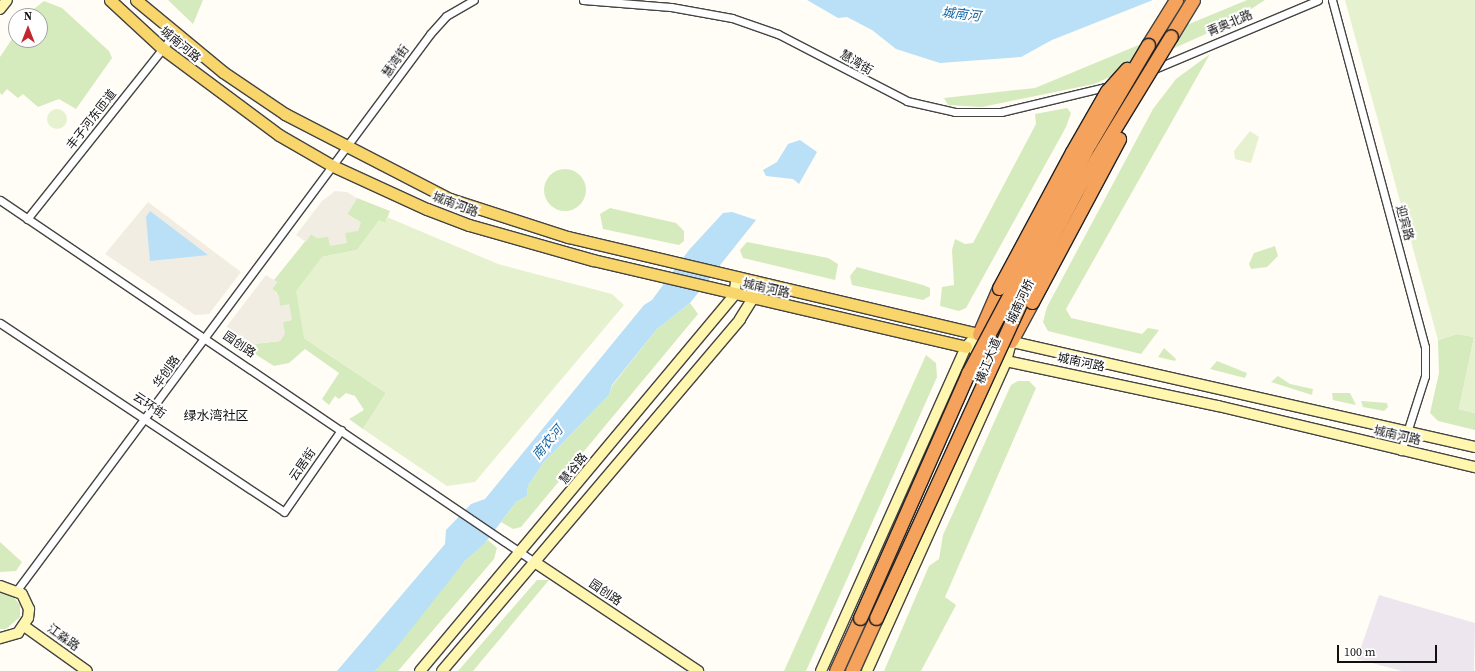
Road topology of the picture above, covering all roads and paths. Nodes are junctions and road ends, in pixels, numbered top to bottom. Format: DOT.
graph roads {
  1 [pos="7,0"];
  2 [pos="110,0"];
  3 [pos="136,0"];
  4 [pos="474,0"];
  5 [pos="584,0"];
  6 [pos="1176,0"];
  7 [pos="1193,0"];
  8 [pos="1318,0"];
  9 [pos="1332,0"];
  10 [pos="0,9"];
  11 [pos="174,34"];
  12 [pos="1171,36"];
  13 [pos="1148,45"];
  14 [pos="162,48"];
  15 [pos="1152,70"];
  16 [pos="1119,84"];
  17 [pos="348,149"];
  18 [pos="333,166"];
  19 [pos="0,200"];
  20 [pos="27,219"];
  21 [pos="737,277"];
  22 [pos="755,281"];
  23 [pos="734,295"];
  24 [pos="752,300"];
  25 [pos="0,323"];
  26 [pos="979,334"];
  27 [pos="206,338"];
  28 [pos="1011,341"];
  29 [pos="966,347"];
  30 [pos="1006,361"];
  31 [pos="147,418"];
  32 [pos="341,430"];
  33 [pos="1407,432"];
  34 [pos="1475,447"];
  35 [pos="1401,451"];
  36 [pos="1475,467"];
  37 [pos="284,512"];
  38 [pos="522,552"];
  39 [pos="536,563"];
  40 [pos="0,586"];
  41 [pos="17,590"];
  42 [pos="24,626"];
  43 [pos="0,638"];
  44 [pos="86,671"];
  45 [pos="420,671"];
  46 [pos="442,671"];
  47 [pos="698,671"];
  48 [pos="820,671"];
  49 [pos="836,671"];
  50 [pos="852,671"];
  51 [pos="867,671"];
  1 -- 10 [label="main road"];
  2 -- 14 [label="main road, 城南河路"];
  3 -- 11 [label="main road, 城南河路"];
  4 -- 17 [label="street, 慧湾街"];
  5 -- 16 [label="street, 慧湾街"];
  6 -- 13 [label="highway, 城南河桥"];
  7 -- 12 [label="highway, 城南河桥"];
  8 -- 15 [label="street, 青奥北路"];
  9 -- 33 [label="street, 迎宾路"];
  11 -- 14 [label="street, 丰子河东匝道"];
  11 -- 17 [label="main road, 城南河路"];
  12 -- 28 [label="highway, bridge"];
  12 -- 50 [label="highway, 城南河桥, bridge"];
  13 -- 26 [label="highway, bridge"];
  13 -- 49 [label="highway, 城南河桥, bridge"];
  14 -- 18 [label="main road, 城南河路"];
  14 -- 20 [label="street, 丰子河东匝道"];
  15 -- 16 [label="street, 慧湾街"];
  15 -- 28 [label="main road, 横江大道"];
  16 -- 26 [label="main road, 横江大道"];
  17 -- 18 [label="street, 慧湾街"];
  17 -- 21 [label="main road, 城南河路"];
  18 -- 23 [label="main road, 城南河路"];
  18 -- 27 [label="street, 华创路"];
  19 -- 20 [label="street, 园创路"];
  20 -- 27 [label="street, 园创路"];
  21 -- 22 [label="main road, 城南河路"];
  21 -- 23 [label="main road"];
  22 -- 24 [label="main road"];
  22 -- 26 [label="main road, 城南河路"];
  23 -- 24 [label="main road, 城南河路"];
  23 -- 38 [label="main road, 慧谷路"];
  24 -- 29 [label="main road, 城南河路"];
  24 -- 39 [label="main road"];
  25 -- 31 [label="street, 云环街"];
  26 -- 28 [label="main road, 城南河路"];
  26 -- 29 [label="main road, 横江大道"];
  27 -- 31 [label="street, 华创路"];
  27 -- 32 [label="street, 园创路"];
  28 -- 30 [label="main road, 横江大道"];
  28 -- 33 [label="main road, 城南河路"];
  29 -- 30 [label="main road, 城南河路"];
  29 -- 48 [label="main road, 横江大道"];
  30 -- 35 [label="main road, 城南河路"];
  30 -- 51 [label="main road, 横江大道"];
  31 -- 37 [label="street, 云环街"];
  31 -- 41 [label="street, 华创路"];
  32 -- 37 [label="street, 云居街"];
  32 -- 38 [label="street, 园创路"];
  33 -- 34 [label="main road, 城南河路"];
  33 -- 35 [label="street, 迎宾路"];
  35 -- 36 [label="main road, 城南河路"];
  38 -- 39 [label="street, 园创路"];
  38 -- 45 [label="main road, 慧谷路"];
  39 -- 46 [label="main road"];
  39 -- 47 [label="main road, 园创路"];
  40 -- 41 [label="main road"];
  41 -- 42 [label="main road"];
  42 -- 43 [label="main road"];
  42 -- 44 [label="main road, 江淼路"];
}
